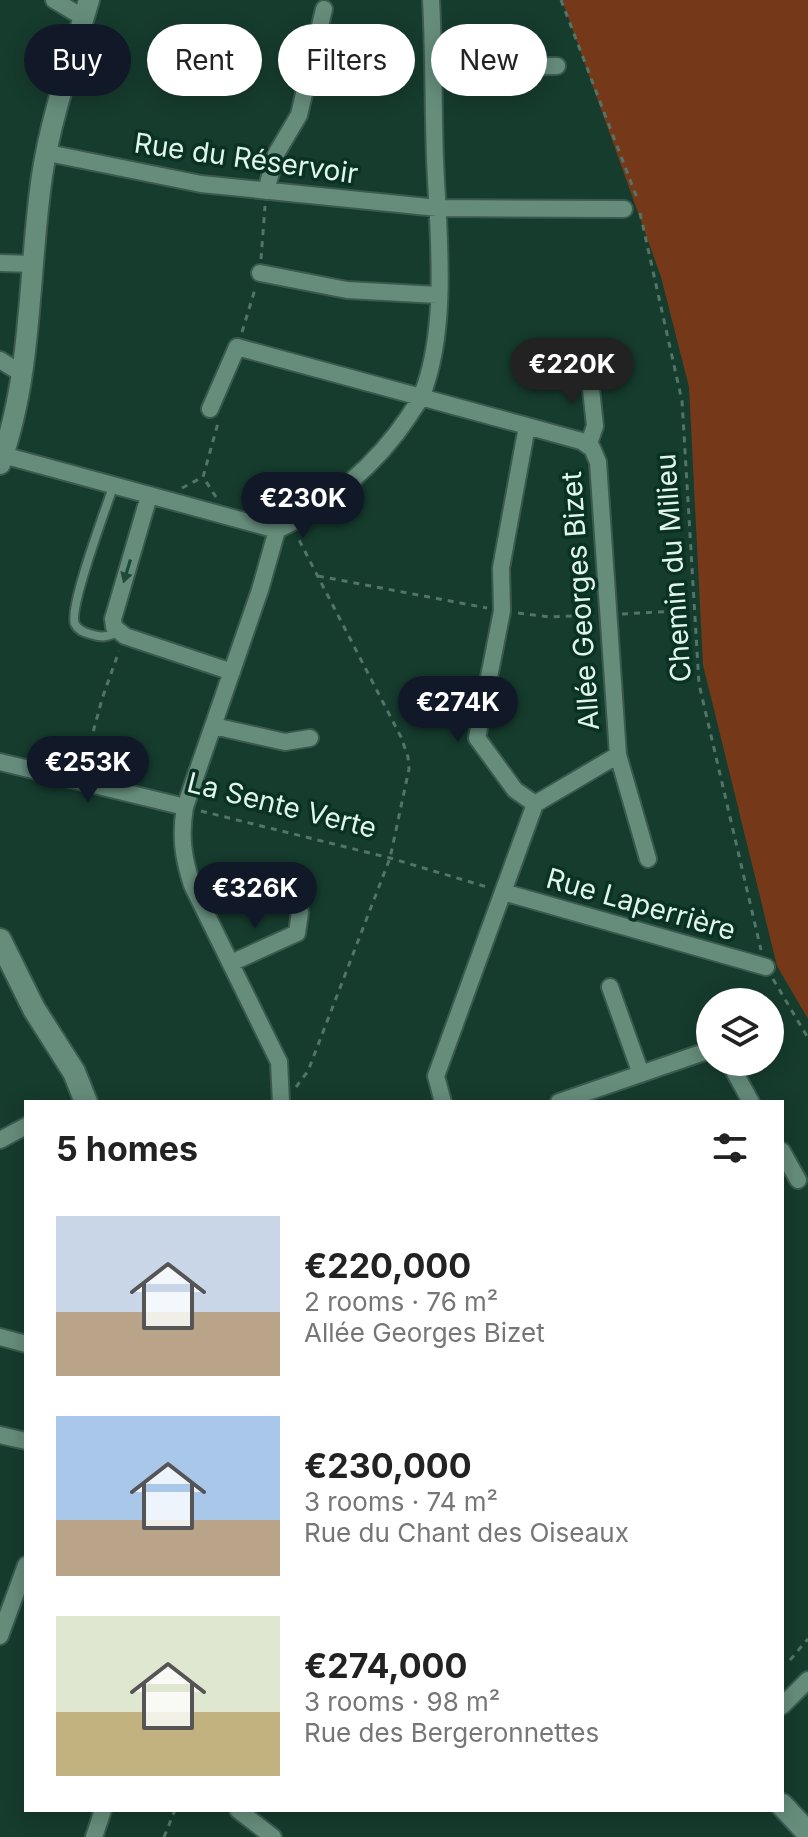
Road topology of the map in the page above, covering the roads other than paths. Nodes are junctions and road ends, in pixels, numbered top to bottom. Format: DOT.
graph roads {
  1 [pos="54,0"];
  2 [pos="431,0"];
  3 [pos="86,9"];
  4 [pos="324,9"];
  5 [pos="432,24"];
  6 [pos="547,66"];
  7 [pos="557,66"];
  8 [pos="435,96"];
  9 [pos="48,153"];
  10 [pos="266,191"];
  11 [pos="438,208"];
  12 [pos="624,209"];
  13 [pos="0,263"];
  14 [pos="34,264"];
  15 [pos="260,273"];
  16 [pos="438,295"];
  17 [pos="0,360"];
  18 [pos="589,370"];
  19 [pos="21,373"];
  20 [pos="422,396"];
  21 [pos="210,409"];
  22 [pos="527,426"];
  23 [pos="588,446"];
  24 [pos="2,460"];
  25 [pos="113,487"];
  26 [pos="149,496"];
  27 [pos="284,527"];
  28 [pos="122,634"];
  29 [pos="232,672"];
  30 [pos="214,726"];
  31 [pos="310,738"];
  32 [pos="618,755"];
  33 [pos="0,762"];
  34 [pos="535,804"];
  35 [pos="185,807"];
  36 [pos="648,859"];
  37 [pos="503,892"];
  38 [pos="300,912"];
  39 [pos="0,940"];
  40 [pos="231,963"];
  41 [pos="766,967"];
  42 [pos="610,987"];
  43 [pos="696,1055"];
  44 [pos="641,1074"];
  45 [pos="737,1076"];
  46 [pos="287,1097"];
  47 [pos="81,1100"];
  48 [pos="442,1100"];
  49 [pos="569,1100"];
  50 [pos="750,1100"];
  51 [pos="24,1127"];
  52 [pos="0,1140"];
  53 [pos="784,1155"];
  54 [pos="798,1180"];
  55 [pos="0,1337"];
  56 [pos="24,1343"];
  57 [pos="0,1435"];
  58 [pos="24,1441"];
  59 [pos="24,1570"];
  60 [pos="0,1636"];
  61 [pos="808,1680"];
  62 [pos="784,1704"];
  63 [pos="784,1807"];
  64 [pos="102,1812"];
  65 [pos="240,1812"];
  66 [pos="255,1832"];
  67 [pos="808,1833"];
  68 [pos="94,1837"];
  69 [pos="273,1837"];
  1 -- 3 [label="street"];
  2 -- 5 [label="street"];
  3 -- 9 [label="street"];
  4 -- 10 [label="street"];
  6 -- 7 [label="street"];
  8 -- 11 [label="street"];
  9 -- 10 [label="street, Rue du Réservoir"];
  9 -- 14 [label="street"];
  10 -- 11 [label="street, Rue du Réservoir"];
  11 -- 12 [label="street, Rue du Réservoir"];
  11 -- 16 [label="street"];
  13 -- 14 [label="street"];
  14 -- 19 [label="street"];
  15 -- 16 [label="street"];
  16 -- 20 [label="street"];
  17 -- 19 [label="street"];
  18 -- 23 [label="street, Allée Georges Bizet"];
  19 -- 24 [label="street"];
  20 -- 21 [label="street, Allée Georges Bizet"];
  20 -- 22 [label="street, Allée Georges Bizet"];
  20 -- 27 [label="street"];
  22 -- 23 [label="street, Allée Georges Bizet"];
  22 -- 34 [label="street"];
  23 -- 32 [label="street, Allée Georges Bizet"];
  24 -- 25 [label="street"];
  25 -- 26 [label="street"];
  25 -- 28 [label="lane"];
  26 -- 27 [label="street"];
  26 -- 28 [label="street, one-way"];
  27 -- 29 [label="street"];
  28 -- 29 [label="street"];
  29 -- 30 [label="street"];
  30 -- 31 [label="street"];
  30 -- 35 [label="street"];
  32 -- 34 [label="street, Allée Georges Bizet"];
  32 -- 36 [label="street, Allée Georges Bizet"];
  33 -- 35 [label="street, La Sente Verte"];
  34 -- 37 [label="street"];
  35 -- 40 [label="street"];
  37 -- 41 [label="street, Rue Laperrière"];
  37 -- 48 [label="street"];
  38 -- 40 [label="street"];
  39 -- 47 [label="main road"];
  40 -- 46 [label="street"];
  42 -- 44 [label="street"];
  43 -- 44 [label="street"];
  44 -- 49 [label="street"];
  45 -- 50 [label="street"];
  51 -- 52 [label="street"];
  53 -- 54 [label="street"];
  55 -- 56 [label="street"];
  57 -- 58 [label="street"];
  59 -- 60 [label="street"];
  61 -- 62 [label="street"];
  63 -- 67 [label="main road"];
  64 -- 68 [label="street"];
  65 -- 66 [label="street"];
  66 -- 69 [label="street"];
}
